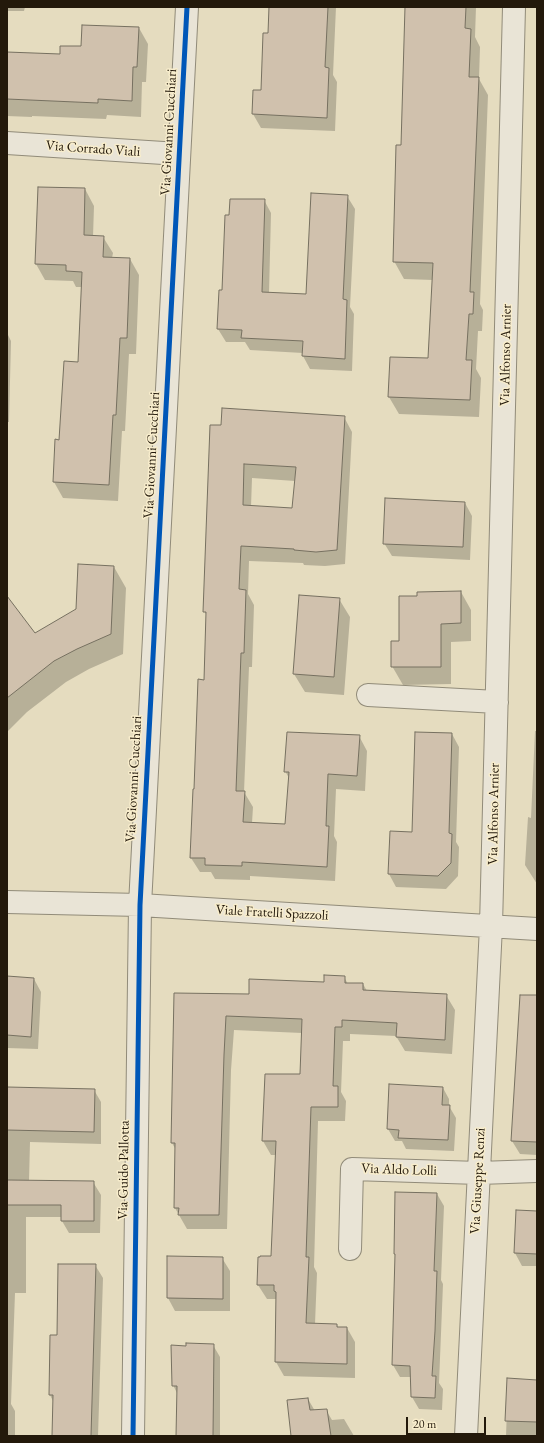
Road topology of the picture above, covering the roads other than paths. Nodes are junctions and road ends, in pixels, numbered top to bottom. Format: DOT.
graph roads {
  1 [pos="187,7"];
  2 [pos="514,7"];
  3 [pos="7,143"];
  4 [pos="179,154"];
  5 [pos="368,695"];
  6 [pos="497,702"];
  7 [pos="7,902"];
  8 [pos="140,905"];
  9 [pos="491,926"];
  10 [pos="537,929"];
  11 [pos="537,1171"];
  12 [pos="479,1173"];
  13 [pos="350,1249"];
  14 [pos="133,1436"];
  15 [pos="466,1436"];
  1 -- 4 [label="street, Via Giovanni Cucchiari"];
  2 -- 6 [label="street, Via Alfonso Arnier"];
  3 -- 4 [label="street, Via Corrado Viali"];
  4 -- 8 [label="street, Via Giovanni Cucchiari"];
  5 -- 6 [label="street"];
  6 -- 9 [label="street, Via Alfonso Arnier"];
  7 -- 8 [label="street, Viale Fratelli Spazzoli"];
  8 -- 9 [label="street, Viale Fratelli Spazzoli"];
  8 -- 14 [label="street, Via Guido Pallotta"];
  9 -- 10 [label="street, Viale Fratelli Spazzoli"];
  9 -- 12 [label="street, Via Giuseppe Renzi"];
  11 -- 12 [label="street"];
  12 -- 13 [label="street, Via Aldo Lolli"];
  12 -- 15 [label="street, Via Giuseppe Renzi"];
}
